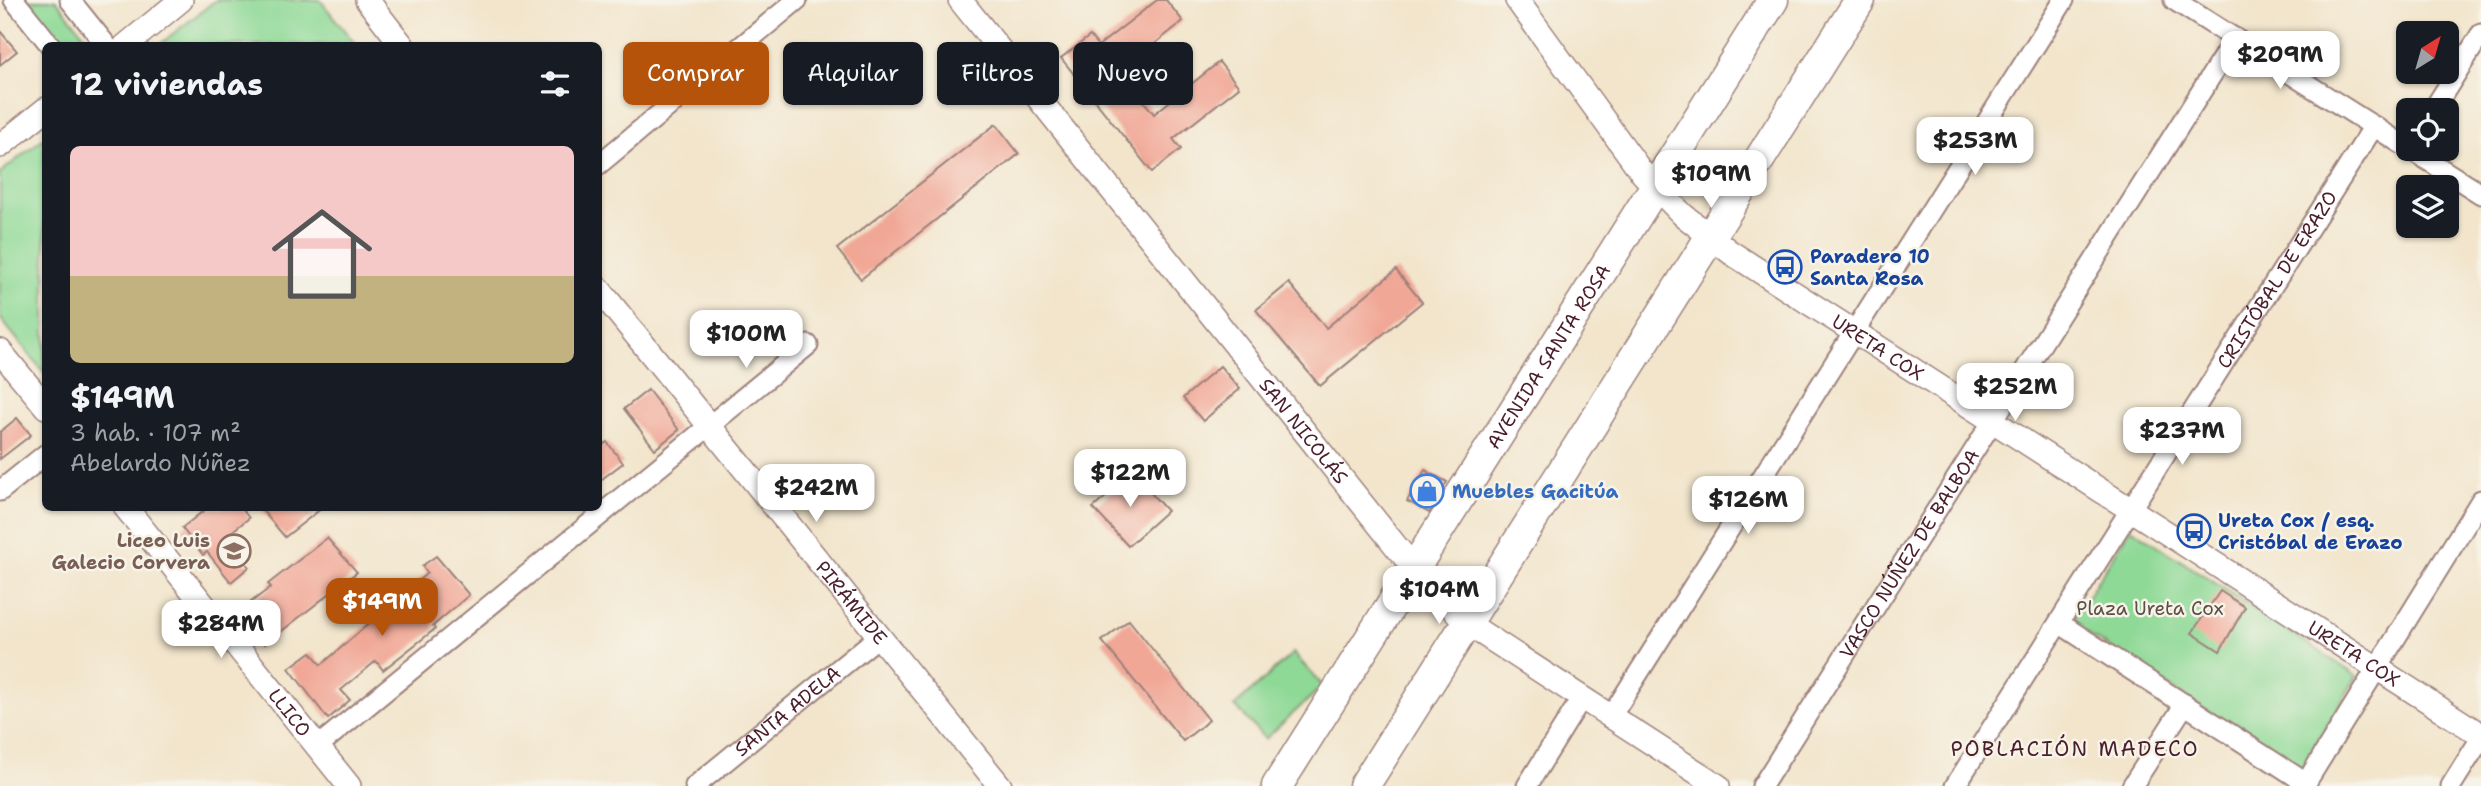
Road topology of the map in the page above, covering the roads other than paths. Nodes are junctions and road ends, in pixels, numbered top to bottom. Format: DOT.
graph roads {
  1 [pos="14,0"];
  2 [pos="70,0"];
  3 [pos="181,0"];
  4 [pos="367,0"];
  5 [pos="797,0"];
  6 [pos="960,0"];
  7 [pos="1517,0"];
  8 [pos="1773,0"];
  9 [pos="1860,0"];
  10 [pos="2064,0"];
  11 [pos="2174,0"];
  12 [pos="2481,34"];
  13 [pos="2235,38"];
  14 [pos="48,42"];
  15 [pos="104,42"];
  16 [pos="130,42"];
  17 [pos="400,42"];
  18 [pos="2441,98"];
  19 [pos="42,112"];
  20 [pos="2374,126"];
  21 [pos="2396,140"];
  22 [pos="0,146"];
  23 [pos="2429,161"];
  24 [pos="602,162"];
  25 [pos="1655,189"];
  26 [pos="2481,194"];
  27 [pos="1711,238"];
  28 [pos="602,293"];
  29 [pos="1853,333"];
  30 [pos="808,345"];
  31 [pos="0,351"];
  32 [pos="42,402"];
  33 [pos="1992,422"];
  34 [pos="709,426"];
  35 [pos="42,457"];
  36 [pos="0,491"];
  37 [pos="2481,500"];
  38 [pos="2130,510"];
  39 [pos="128,511"];
  40 [pos="1415,569"];
  41 [pos="2059,623"];
  42 [pos="1468,624"];
  43 [pos="878,637"];
  44 [pos="2378,669"];
  45 [pos="1581,699"];
  46 [pos="2185,704"];
  47 [pos="1610,718"];
  48 [pos="2481,736"];
  49 [pos="318,746"];
  50 [pos="2305,784"];
  51 [pos="349,786"];
  52 [pos="695,786"];
  53 [pos="1000,786"];
  54 [pos="1277,786"];
  55 [pos="1364,786"];
  56 [pos="1527,786"];
  57 [pos="1718,786"];
  58 [pos="1762,786"];
  59 [pos="1955,786"];
  60 [pos="2132,786"];
  61 [pos="2451,786"];
  1 -- 14 [label="street"];
  2 -- 15 [label="street"];
  3 -- 16 [label="street"];
  4 -- 17 [label="street"];
  5 -- 24 [label="street"];
  6 -- 40 [label="street, SAN NICOLÁS"];
  7 -- 25 [label="street, URETA COX"];
  8 -- 25 [label="main road, AVENIDA SANTA ROSA"];
  9 -- 27 [label="main road"];
  10 -- 29 [label="street"];
  11 -- 13 [label="street"];
  12 -- 18 [label="street"];
  13 -- 20 [label="street"];
  13 -- 33 [label="street, VASCO NÚÑEZ DE BALBOA"];
  19 -- 22 [label="street"];
  20 -- 21 [label="street"];
  20 -- 38 [label="street, CRISTÓBAL DE ERAZO"];
  23 -- 26 [label="street"];
  25 -- 27 [label="street, URETA COX"];
  25 -- 40 [label="main road, AVENIDA SANTA ROSA"];
  27 -- 29 [label="street, URETA COX"];
  27 -- 42 [label="main road"];
  28 -- 34 [label="street, PIRÁMIDE"];
  29 -- 33 [label="street, URETA COX"];
  29 -- 47 [label="street"];
  30 -- 34 [label="street"];
  31 -- 32 [label="street"];
  33 -- 38 [label="street, URETA COX"];
  33 -- 58 [label="street, VASCO NÚÑEZ DE BALBOA"];
  34 -- 43 [label="street, PIRÁMIDE"];
  34 -- 49 [label="street"];
  35 -- 36 [label="street"];
  37 -- 44 [label="street"];
  38 -- 41 [label="street, CRISTÓBAL DE ERAZO"];
  38 -- 44 [label="street, URETA COX"];
  39 -- 49 [label="street, LLICO"];
  40 -- 42 [label="street, SAN NICOLÁS"];
  40 -- 54 [label="main road, AVENIDA SANTA ROSA"];
  41 -- 46 [label="street"];
  41 -- 59 [label="street, CRISTÓBAL DE ERAZO"];
  42 -- 45 [label="street, SAN NICOLÁS"];
  42 -- 55 [label="main road"];
  43 -- 52 [label="street, SANTA ADELA"];
  43 -- 53 [label="street, PIRÁMIDE"];
  44 -- 48 [label="street, URETA COX"];
  44 -- 50 [label="street"];
  45 -- 47 [label="street, SAN NICOLÁS"];
  45 -- 56 [label="street"];
  46 -- 50 [label="street"];
  46 -- 60 [label="street"];
  47 -- 57 [label="street, SAN NICOLÁS"];
  48 -- 61 [label="street"];
  49 -- 51 [label="street, LLICO"];
}
